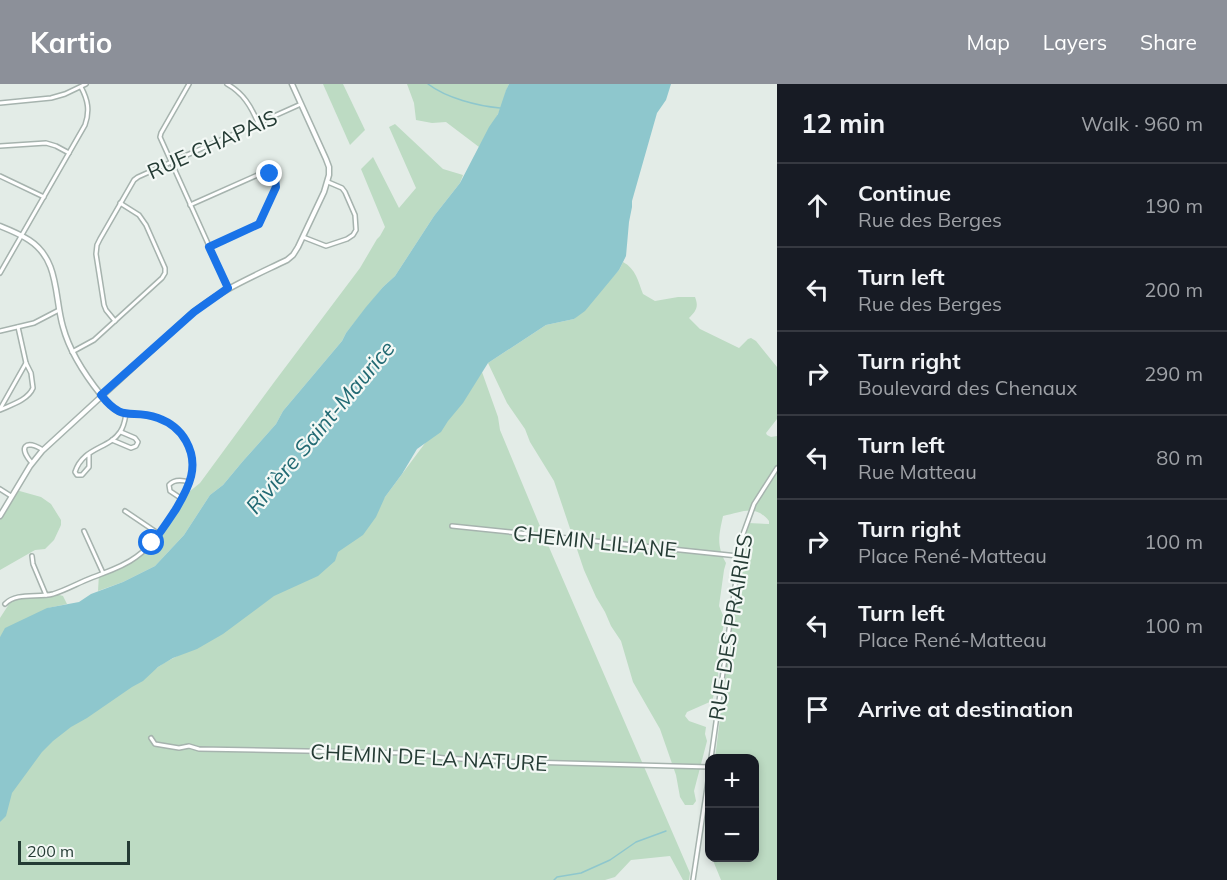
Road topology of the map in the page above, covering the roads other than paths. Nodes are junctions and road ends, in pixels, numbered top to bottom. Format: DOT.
graph roads {
  1 [pos="86,84"];
  2 [pos="189,84"];
  3 [pos="226,84"];
  4 [pos="292,84"];
  5 [pos="81,87"];
  6 [pos="0,103"];
  7 [pos="301,104"];
  8 [pos="258,123"];
  9 [pos="0,146"];
  10 [pos="69,153"];
  11 [pos="171,162"];
  12 [pos="0,176"];
  13 [pos="328,182"];
  14 [pos="44,197"];
  15 [pos="120,203"];
  16 [pos="190,205"];
  17 [pos="0,226"];
  18 [pos="21,236"];
  19 [pos="303,237"];
  20 [pos="209,247"];
  21 [pos="0,273"];
  22 [pos="228,288"];
  23 [pos="59,310"];
  24 [pos="115,321"];
  25 [pos="18,327"];
  26 [pos="0,331"];
  27 [pos="72,352"];
  28 [pos="26,363"];
  29 [pos="101,395"];
  30 [pos="0,410"];
  31 [pos="126,414"];
  32 [pos="121,432"];
  33 [pos="112,440"];
  34 [pos="43,450"];
  35 [pos="89,454"];
  36 [pos="32,463"];
  37 [pos="777,468"];
  38 [pos="190,482"];
  39 [pos="0,489"];
  40 [pos="12,496"];
  41 [pos="182,499"];
  42 [pos="125,511"];
  43 [pos="0,516"];
  44 [pos="452,526"];
  45 [pos="84,531"];
  46 [pos="159,534"];
  47 [pos="32,556"];
  48 [pos="738,556"];
  49 [pos="103,573"];
  50 [pos="46,595"];
  51 [pos="5,604"];
  52 [pos="152,738"];
  53 [pos="712,754"];
  54 [pos="705,767"];
  55 [pos="705,800"];
  56 [pos="693,880"];
  1 -- 5 [label="street"];
  2 -- 11 [label="street"];
  3 -- 8 [label="street"];
  4 -- 7 [label="street"];
  5 -- 6 [label="street"];
  5 -- 10 [label="street"];
  7 -- 8 [label="street, RUE CHAPAIS"];
  7 -- 13 [label="street"];
  8 -- 11 [label="street, RUE CHAPAIS"];
  9 -- 10 [label="street"];
  10 -- 14 [label="street"];
  11 -- 15 [label="street, RUE CHAPAIS"];
  11 -- 16 [label="street"];
  12 -- 14 [label="street"];
  13 -- 19 [label="street"];
  13 -- 19 [label="street"];
  14 -- 18 [label="street"];
  15 -- 24 [label="street, RUE CHAPAIS"];
  15 -- 24 [label="street"];
  16 -- 20 [label="street"];
  16 -- 20 [label="street"];
  17 -- 18 [label="street"];
  18 -- 21 [label="street"];
  18 -- 23 [label="street"];
  19 -- 22 [label="street"];
  20 -- 22 [label="street"];
  22 -- 29 [label="street"];
  23 -- 25 [label="street"];
  23 -- 27 [label="street"];
  24 -- 27 [label="street"];
  25 -- 26 [label="street"];
  25 -- 28 [label="street"];
  27 -- 29 [label="street"];
  28 -- 30 [label="street"];
  28 -- 30 [label="street"];
  29 -- 31 [label="street"];
  29 -- 34 [label="street"];
  31 -- 32 [label="street"];
  31 -- 38 [label="street"];
  32 -- 33 [label="street"];
  32 -- 33 [label="street"];
  33 -- 35 [label="street"];
  34 -- 36 [label="street"];
  34 -- 36 [label="street"];
  35 -- 35 [label="street"];
  36 -- 40 [label="street"];
  37 -- 48 [label="street, RUE DES PRAIRIES"];
  38 -- 41 [label="street"];
  38 -- 41 [label="street"];
  39 -- 40 [label="street"];
  40 -- 43 [label="street"];
  41 -- 46 [label="street"];
  42 -- 46 [label="street"];
  44 -- 48 [label="street, CHEMIN LILIANE"];
  45 -- 49 [label="street"];
  46 -- 49 [label="street"];
  47 -- 50 [label="street"];
  48 -- 53 [label="street, RUE DES PRAIRIES"];
  49 -- 50 [label="street"];
  50 -- 51 [label="street"];
  52 -- 54 [label="street, CHEMIN DE LA NATURE"];
  55 -- 56 [label="street"];
}
